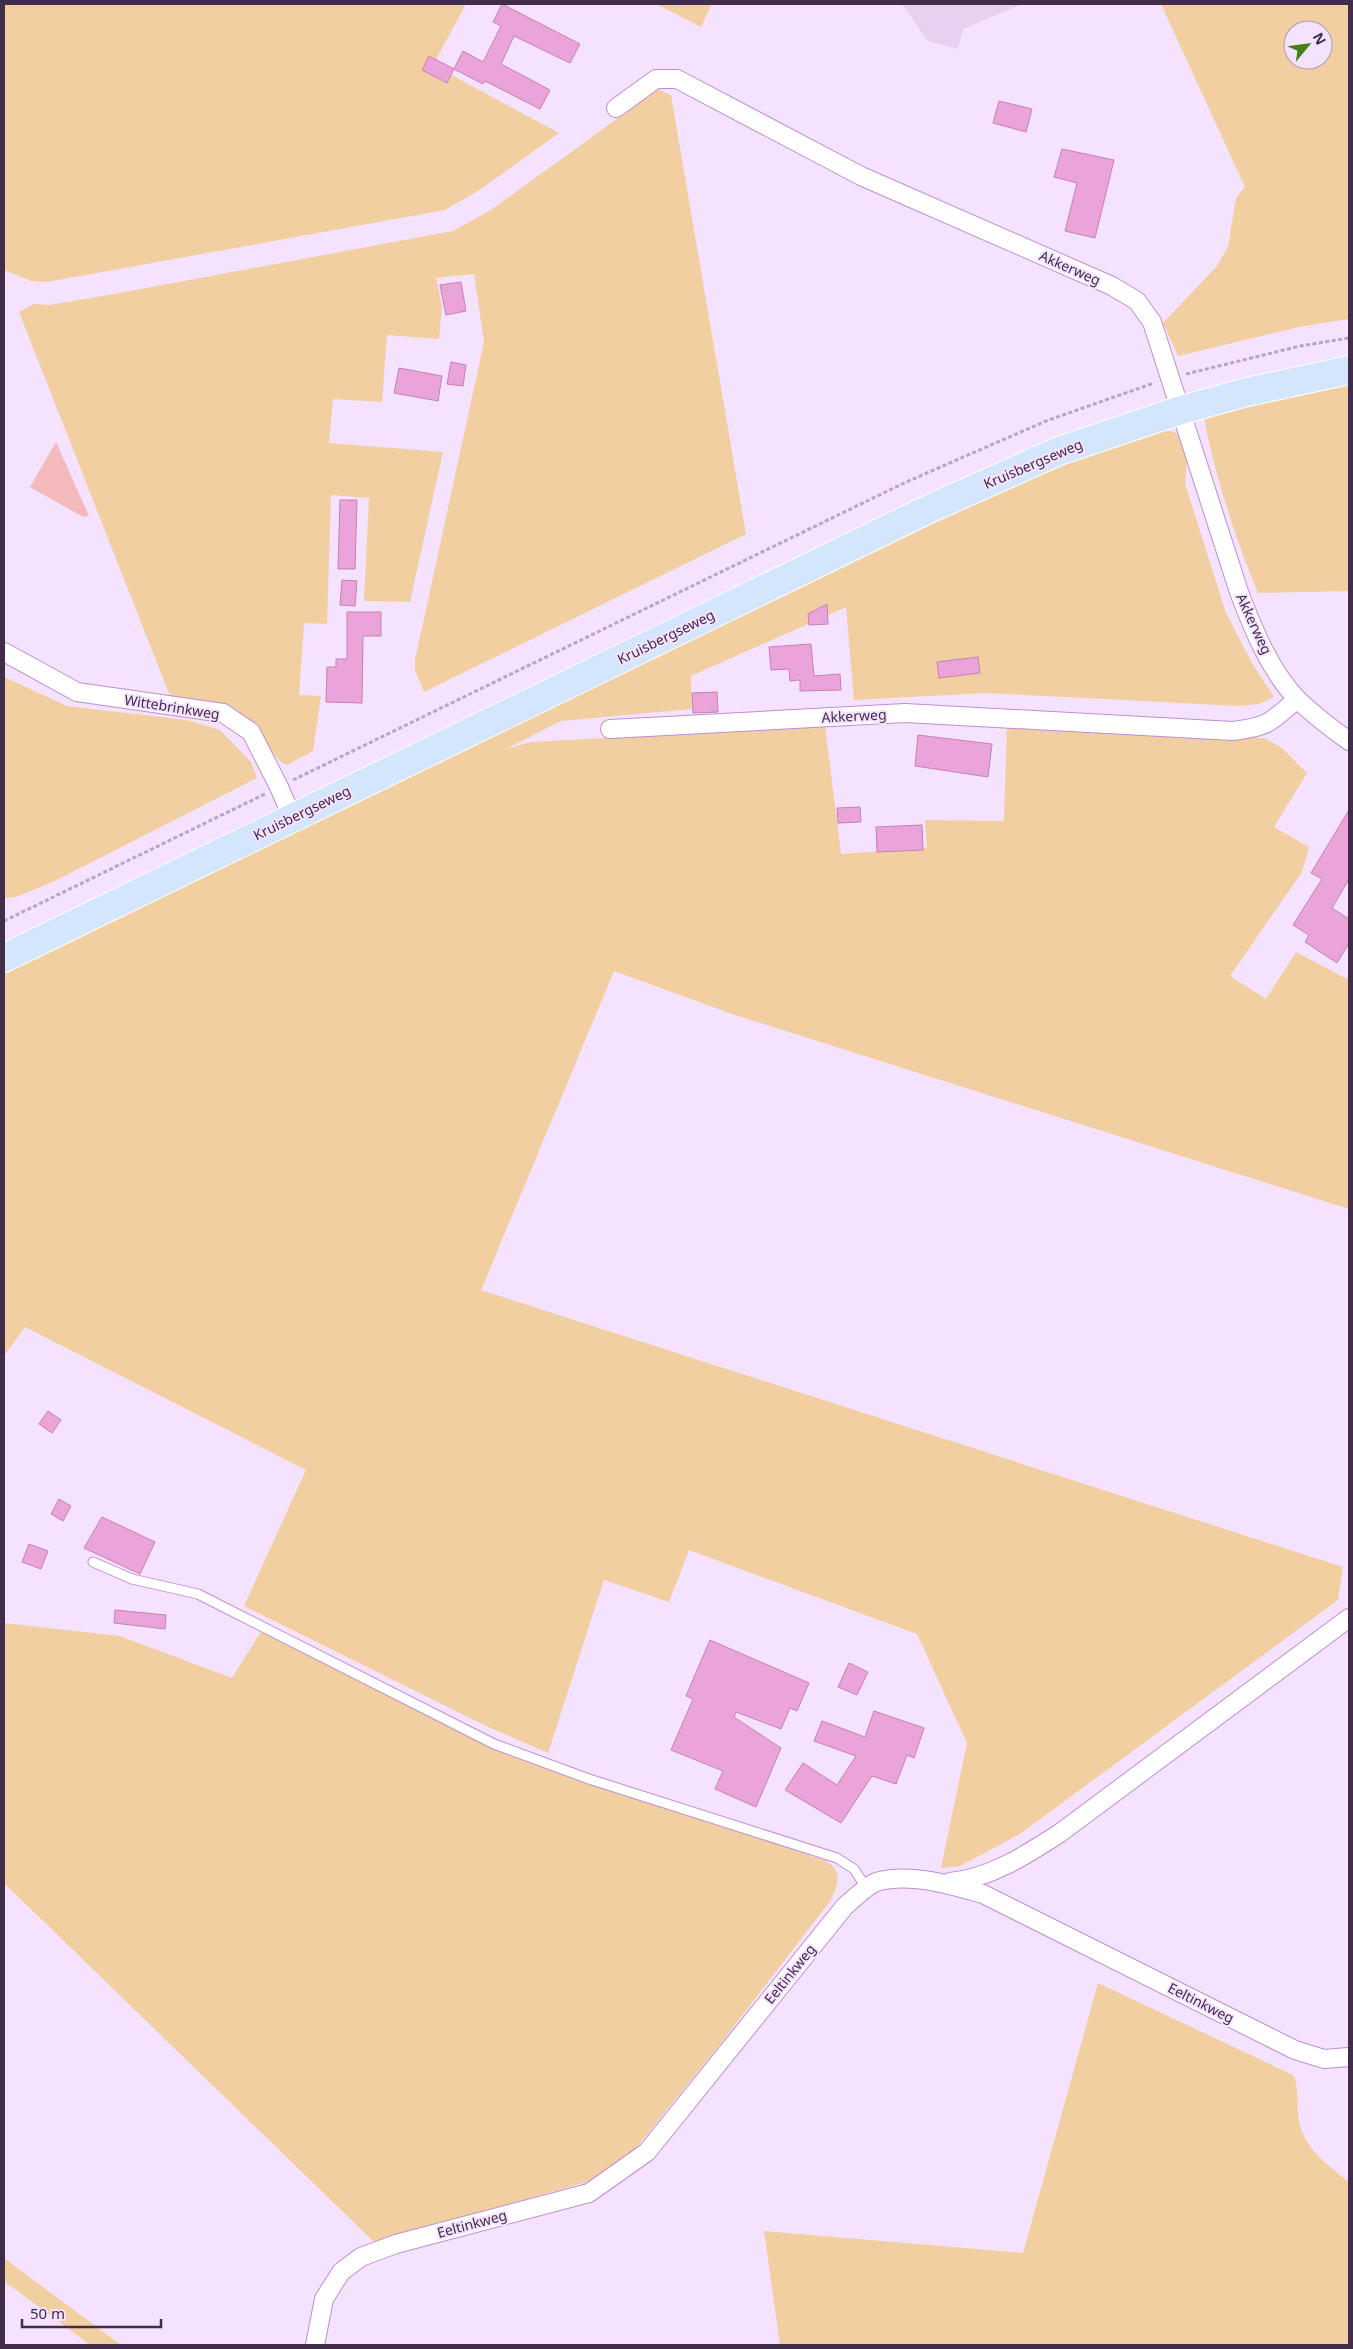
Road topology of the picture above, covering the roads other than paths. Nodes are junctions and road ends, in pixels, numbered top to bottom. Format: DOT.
graph roads {
  1 [pos="616,108"];
  2 [pos="1349,370"];
  3 [pos="1181,410"];
  4 [pos="4,652"];
  5 [pos="1297,699"];
  6 [pos="610,729"];
  7 [pos="1349,742"];
  8 [pos="292,817"];
  9 [pos="4,958"];
  10 [pos="93,1562"];
  11 [pos="1349,1618"];
  12 [pos="945,1883"];
  13 [pos="867,1889"];
  14 [pos="1349,2057"];
  15 [pos="316,2345"];
  1 -- 3 [label="street, Akkerweg"];
  2 -- 3 [label="main road, Kruisbergseweg"];
  3 -- 5 [label="street, Akkerweg"];
  3 -- 8 [label="main road, Kruisbergseweg"];
  4 -- 8 [label="street, Wittebrinkweg"];
  5 -- 6 [label="street, Akkerweg"];
  5 -- 7 [label="street, Akkerweg"];
  8 -- 9 [label="main road, Kruisbergseweg"];
  10 -- 13 [label="lane"];
  11 -- 12 [label="street"];
  12 -- 13 [label="street, Eeltinkweg"];
  12 -- 14 [label="street, Eeltinkweg"];
  13 -- 15 [label="street, Eeltinkweg"];
}
